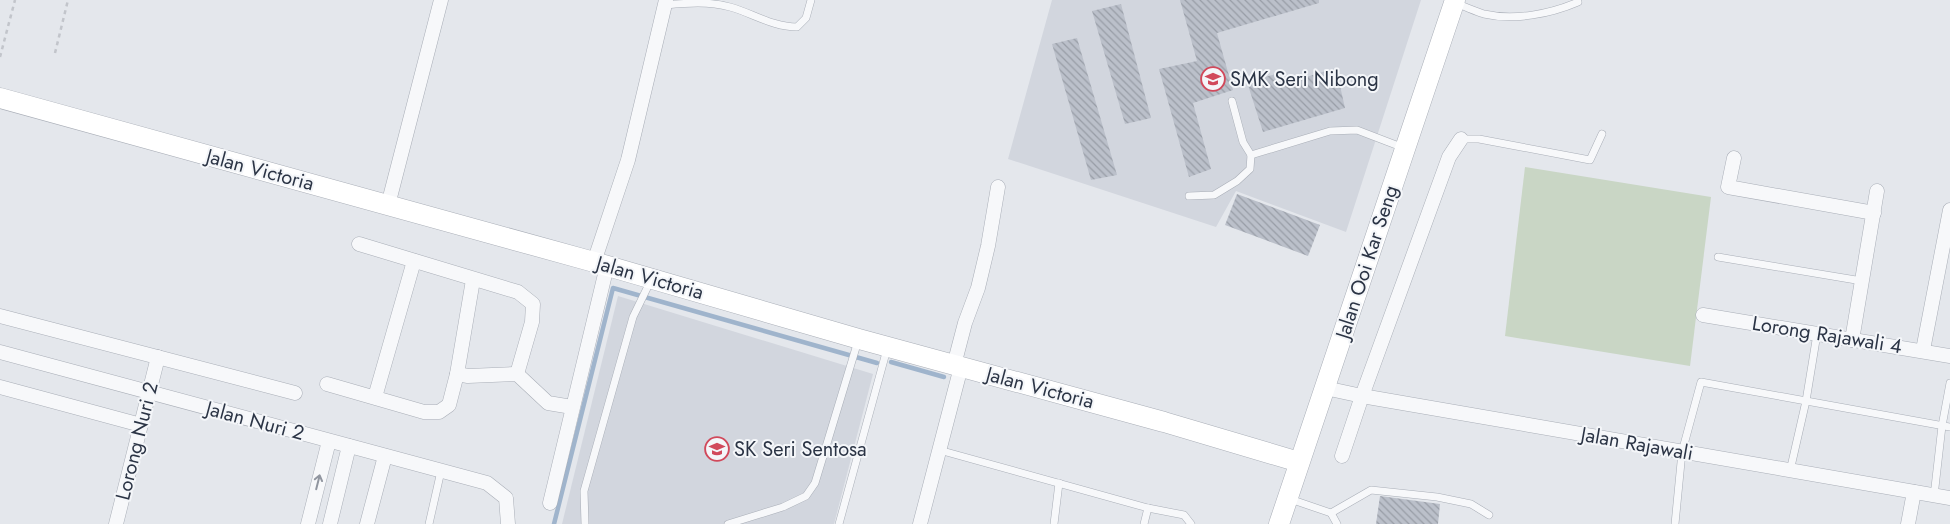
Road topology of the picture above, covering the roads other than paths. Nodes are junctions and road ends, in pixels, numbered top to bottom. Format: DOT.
graph roads {
  1 [pos="441,0"];
  2 [pos="811,0"];
  3 [pos="1455,1"];
  4 [pos="665,2"];
  5 [pos="1578,2"];
  6 [pos="0,98"];
  7 [pos="1232,101"];
  8 [pos="1602,134"];
  9 [pos="1460,139"];
  10 [pos="1404,148"];
  11 [pos="1251,155"];
  12 [pos="1734,158"];
  13 [pos="998,187"];
  14 [pos="1877,191"];
  15 [pos="1189,196"];
  16 [pos="388,205"];
  17 [pos="1950,210"];
  18 [pos="1874,213"];
  19 [pos="359,244"];
  20 [pos="1718,257"];
  21 [pos="414,261"];
  22 [pos="600,264"];
  23 [pos="473,280"];
  24 [pos="1862,281"];
  25 [pos="649,284"];
  26 [pos="1703,315"];
  27 [pos="0,316"];
  28 [pos="1817,334"];
  29 [pos="1852,340"];
  30 [pos="857,344"];
  31 [pos="888,347"];
  32 [pos="1922,350"];
  33 [pos="0,352"];
  34 [pos="1950,356"];
  35 [pos="158,357"];
  36 [pos="957,366"];
  37 [pos="457,374"];
  38 [pos="517,374"];
  39 [pos="1950,383"];
  40 [pos="326,384"];
  41 [pos="0,387"];
  42 [pos="1325,388"];
  43 [pos="150,392"];
  44 [pos="295,393"];
  45 [pos="1362,396"];
  46 [pos="375,397"];
  47 [pos="1806,401"];
  48 [pos="572,407"];
  49 [pos="141,425"];
  50 [pos="1946,426"];
  51 [pos="329,441"];
  52 [pos="349,446"];
  53 [pos="939,450"];
  54 [pos="1682,452"];
  55 [pos="384,456"];
  56 [pos="1342,456"];
  57 [pos="1299,462"];
  58 [pos="441,470"];
  59 [pos="1790,470"];
  60 [pos="1059,483"];
  61 [pos="1914,492"];
  62 [pos="1934,496"];
  63 [pos="1287,498"];
  64 [pos="1950,498"];
  65 [pos="550,503"];
  66 [pos="1148,508"];
  67 [pos="1331,513"];
  68 [pos="1489,515"];
  69 [pos="923,523"];
  70 [pos="116,524"];
  71 [pos="308,524"];
  72 [pos="330,524"];
  73 [pos="367,524"];
  74 [pos="429,524"];
  75 [pos="508,524"];
  76 [pos="585,524"];
  77 [pos="728,524"];
  78 [pos="839,524"];
  79 [pos="1054,524"];
  80 [pos="1144,524"];
  81 [pos="1191,524"];
  82 [pos="1279,524"];
  83 [pos="1337,524"];
  84 [pos="1675,524"];
  85 [pos="1908,524"];
  1 -- 16 [label="street"];
  2 -- 4 [label="lane"];
  3 -- 5 [label="lane"];
  3 -- 10 [label="street, Jalan Ooi Kar Seng"];
  4 -- 22 [label="street"];
  6 -- 16 [label="street, Jalan Victoria"];
  7 -- 11 [label="lane"];
  8 -- 9 [label="lane"];
  9 -- 45 [label="street, Jalan Ooi Kar Seng"];
  10 -- 11 [label="lane"];
  10 -- 42 [label="street, Jalan Ooi Kar Seng"];
  11 -- 15 [label="lane"];
  12 -- 18 [label="street"];
  13 -- 36 [label="street"];
  14 -- 18 [label="street"];
  16 -- 22 [label="street, Jalan Victoria"];
  17 -- 32 [label="street"];
  18 -- 24 [label="street"];
  19 -- 21 [label="street"];
  20 -- 24 [label="lane"];
  21 -- 23 [label="street"];
  21 -- 46 [label="street"];
  22 -- 25 [label="street, Jalan Victoria"];
  22 -- 48 [label="street"];
  23 -- 37 [label="street"];
  23 -- 38 [label="street"];
  24 -- 29 [label="street"];
  25 -- 30 [label="street, Jalan Victoria"];
  25 -- 76 [label="lane"];
  26 -- 28 [label="street, Lorong Rajawali 4"];
  27 -- 35 [label="street, Jalan Nuri 2"];
  28 -- 29 [label="street, Lorong Rajawali 4"];
  28 -- 47 [label="lane"];
  29 -- 32 [label="street, Lorong Rajawali 4"];
  30 -- 31 [label="street, Jalan Victoria"];
  30 -- 77 [label="lane"];
  31 -- 36 [label="street, Jalan Victoria"];
  31 -- 78 [label="lane"];
  32 -- 34 [label="street, Lorong Rajawali 4"];
  33 -- 43 [label="street, Jalan Nuri 2"];
  35 -- 43 [label="street, Lorong Nuri 2"];
  35 -- 44 [label="street, Jalan Nuri 2"];
  36 -- 53 [label="street"];
  36 -- 57 [label="street, Jalan Victoria"];
  37 -- 38 [label="street"];
  37 -- 46 [label="street"];
  38 -- 48 [label="street"];
  39 -- 50 [label="lane"];
  40 -- 46 [label="street"];
  41 -- 49 [label="street"];
  42 -- 45 [label="street, Jalan Rajawali"];
  42 -- 57 [label="street, Jalan Ooi Kar Seng"];
  43 -- 49 [label="street, Lorong Nuri 2"];
  43 -- 51 [label="street, Jalan Nuri 2"];
  45 -- 54 [label="street, Jalan Rajawali"];
  45 -- 56 [label="street, Jalan Ooi Kar Seng"];
  47 -- 50 [label="lane"];
  47 -- 54 [label="lane"];
  47 -- 59 [label="lane"];
  48 -- 65 [label="street"];
  49 -- 70 [label="street, Lorong Nuri 2"];
  50 -- 62 [label="lane"];
  51 -- 52 [label="street, Jalan Nuri 2"];
  71 -- 51 [label="street, one-way"];
  52 -- 55 [label="street, Jalan Nuri 2"];
  52 -- 72 [label="street"];
  53 -- 60 [label="lane"];
  53 -- 69 [label="street"];
  54 -- 59 [label="street, Jalan Rajawali"];
  54 -- 84 [label="lane"];
  55 -- 58 [label="street, Jalan Nuri 2"];
  55 -- 73 [label="street"];
  57 -- 63 [label="street, Jalan Ooi Kar Seng"];
  58 -- 74 [label="lane"];
  58 -- 75 [label="street, Jalan Nuri 2"];
  59 -- 61 [label="street, Jalan Rajawali"];
  60 -- 66 [label="lane"];
  60 -- 79 [label="lane"];
  61 -- 62 [label="street, Jalan Rajawali"];
  61 -- 85 [label="street"];
  62 -- 64 [label="street, Jalan Rajawali"];
  63 -- 67 [label="lane"];
  63 -- 82 [label="street, Jalan Ooi Kar Seng"];
  66 -- 80 [label="lane"];
  66 -- 81 [label="lane"];
  67 -- 68 [label="lane"];
  67 -- 83 [label="lane"];
}
